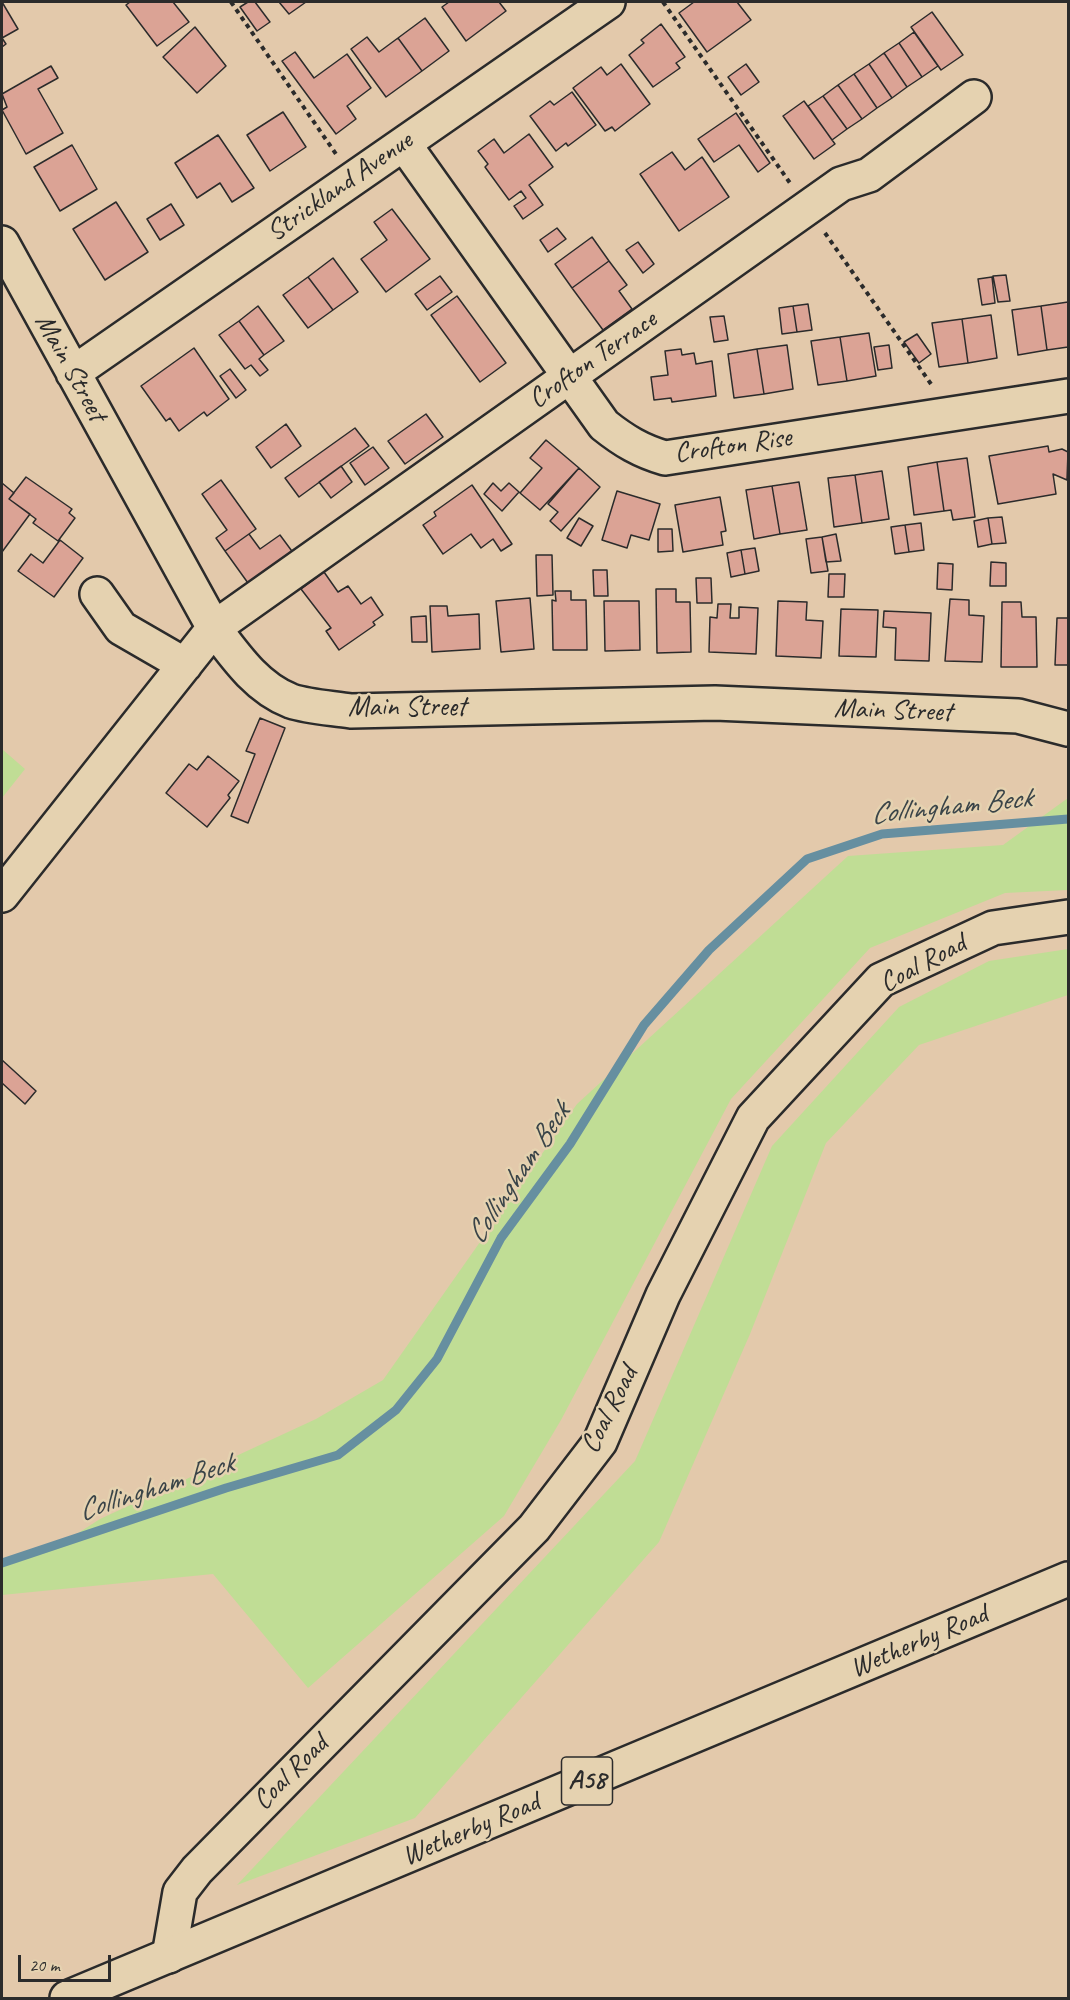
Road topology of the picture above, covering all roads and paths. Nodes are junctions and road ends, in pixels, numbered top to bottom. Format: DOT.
graph roads {
  1 [pos="231,2"];
  2 [pos="608,2"];
  3 [pos="974,97"];
  4 [pos="404,144"];
  5 [pos="353,178"];
  6 [pos="2,243"];
  7 [pos="72,373"];
  8 [pos="570,376"];
  9 [pos="1068,396"];
  10 [pos="97,594"];
  11 [pos="214,628"];
  12 [pos="184,665"];
  13 [pos="1068,729"];
  14 [pos="2,895"];
  15 [pos="1068,917"];
  16 [pos="1068,1580"];
  17 [pos="170,1956"];
  18 [pos="67,1998"];
  1 -- 5 [label="path"];
  2 -- 4 [label="street, Strickland Avenue"];
  3 -- 8 [label="street, Crofton Terrace"];
  4 -- 5 [label="street, Strickland Avenue"];
  4 -- 8 [label="street, Crofton Rise"];
  5 -- 7 [label="street, Strickland Avenue"];
  6 -- 7 [label="street, Main Street"];
  7 -- 11 [label="street, Main Street"];
  8 -- 9 [label="street, Crofton Rise"];
  8 -- 11 [label="street, Crofton Terrace"];
  10 -- 12 [label="street"];
  11 -- 12 [label="street, Crofton Terrace"];
  11 -- 13 [label="street, Main Street"];
  12 -- 14 [label="street, Crofton Terrace"];
  15 -- 17 [label="street, Coal Road"];
  16 -- 17 [label="street, Wetherby Road / A58"];
  17 -- 18 [label="street, Wetherby Road / A58"];
}
